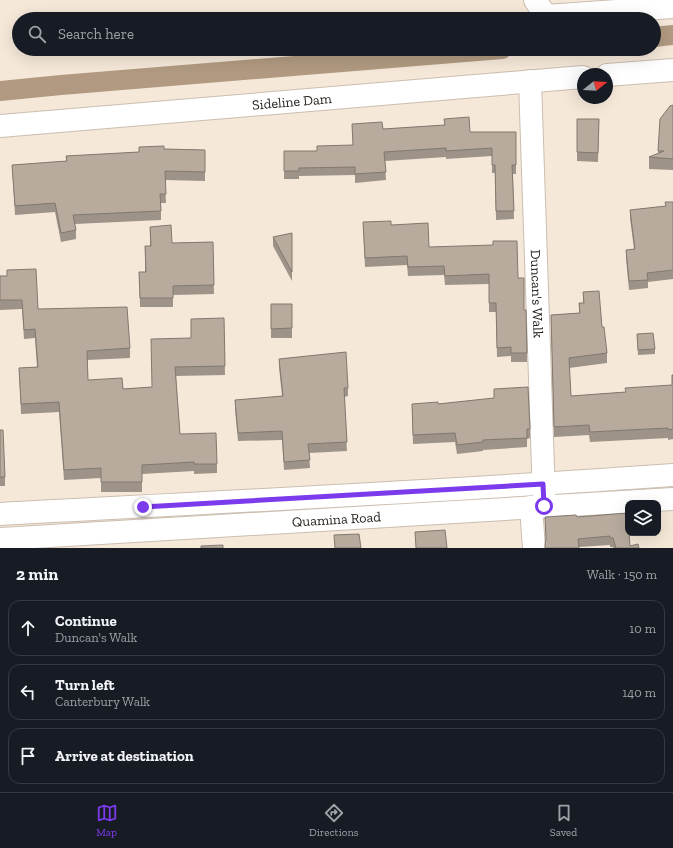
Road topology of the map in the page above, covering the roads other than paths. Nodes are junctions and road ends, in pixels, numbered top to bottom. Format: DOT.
graph roads {
  1 [pos="535,0"];
  2 [pos="673,7"];
  3 [pos="543,12"];
  4 [pos="602,12"];
  5 [pos="673,70"];
  6 [pos="613,75"];
  7 [pos="577,77"];
  8 [pos="530,81"];
  9 [pos="0,126"];
  10 [pos="673,475"];
  11 [pos="541,497"];
  12 [pos="673,499"];
  13 [pos="0,514"];
  14 [pos="0,539"];
  15 [pos="534,548"];
  1 -- 3 [label="street"];
  2 -- 4 [label="street"];
  5 -- 6 [label="street"];
  7 -- 8 [label="street, Sideline Dam"];
  8 -- 9 [label="street, Sideline Dam"];
  8 -- 11 [label="street, Duncan's Walk"];
  10 -- 11 [label="street"];
  11 -- 12 [label="street, Quamina Road"];
  11 -- 13 [label="street"];
  11 -- 14 [label="street, Quamina Road"];
  11 -- 15 [label="street, Duncan's Walk"];
}
